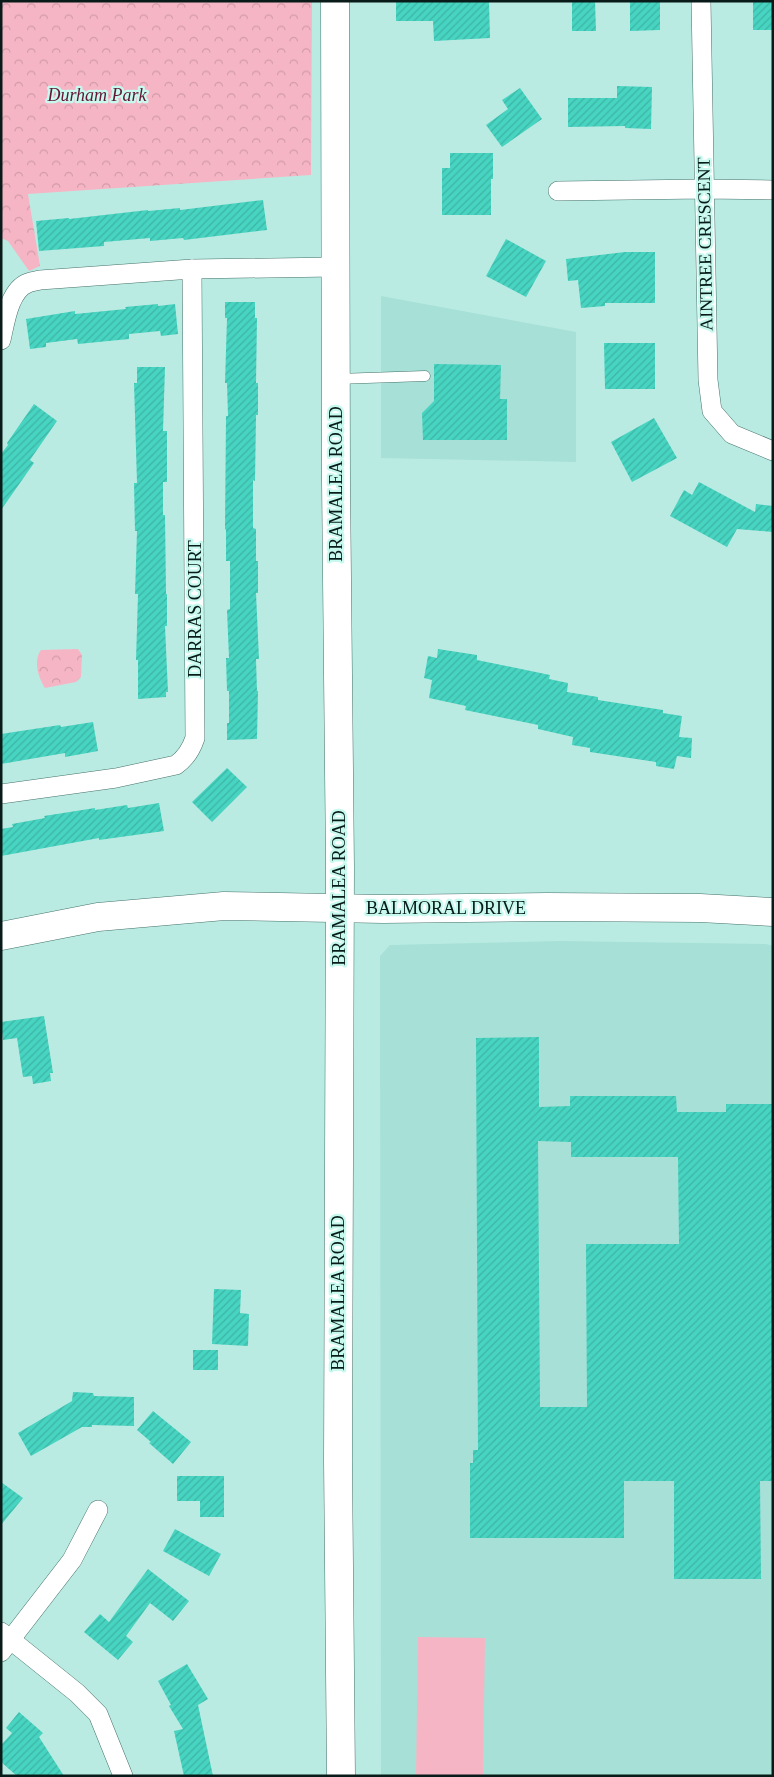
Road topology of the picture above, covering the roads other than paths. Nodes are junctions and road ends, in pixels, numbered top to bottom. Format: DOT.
graph roads {
  1 [pos="335,1"];
  2 [pos="701,1"];
  3 [pos="703,189"];
  4 [pos="773,190"];
  5 [pos="558,191"];
  6 [pos="335,267"];
  7 [pos="192,269"];
  8 [pos="1,340"];
  9 [pos="425,376"];
  10 [pos="336,379"];
  11 [pos="773,451"];
  12 [pos="1,794"];
  13 [pos="340,908"];
  14 [pos="773,912"];
  15 [pos="1,936"];
  16 [pos="98,1510"];
  17 [pos="4,1642"];
  18 [pos="122,1776"];
  19 [pos="341,1776"];
  1 -- 6 [label="main road, BRAMALEA ROAD"];
  2 -- 3 [label="street, AINTREE CRESCENT"];
  3 -- 4 [label="street"];
  3 -- 5 [label="street"];
  3 -- 11 [label="street, AINTREE CRESCENT"];
  6 -- 7 [label="street"];
  6 -- 10 [label="main road, BRAMALEA ROAD"];
  7 -- 8 [label="street"];
  7 -- 12 [label="street, DARRAS COURT"];
  9 -- 10 [label="lane"];
  10 -- 13 [label="main road, BRAMALEA ROAD"];
  13 -- 14 [label="main road, BALMORAL DRIVE"];
  13 -- 15 [label="main road, BALMORAL DRIVE"];
  13 -- 19 [label="main road, BRAMALEA ROAD"];
  16 -- 17 [label="street"];
  17 -- 18 [label="street"];
}
